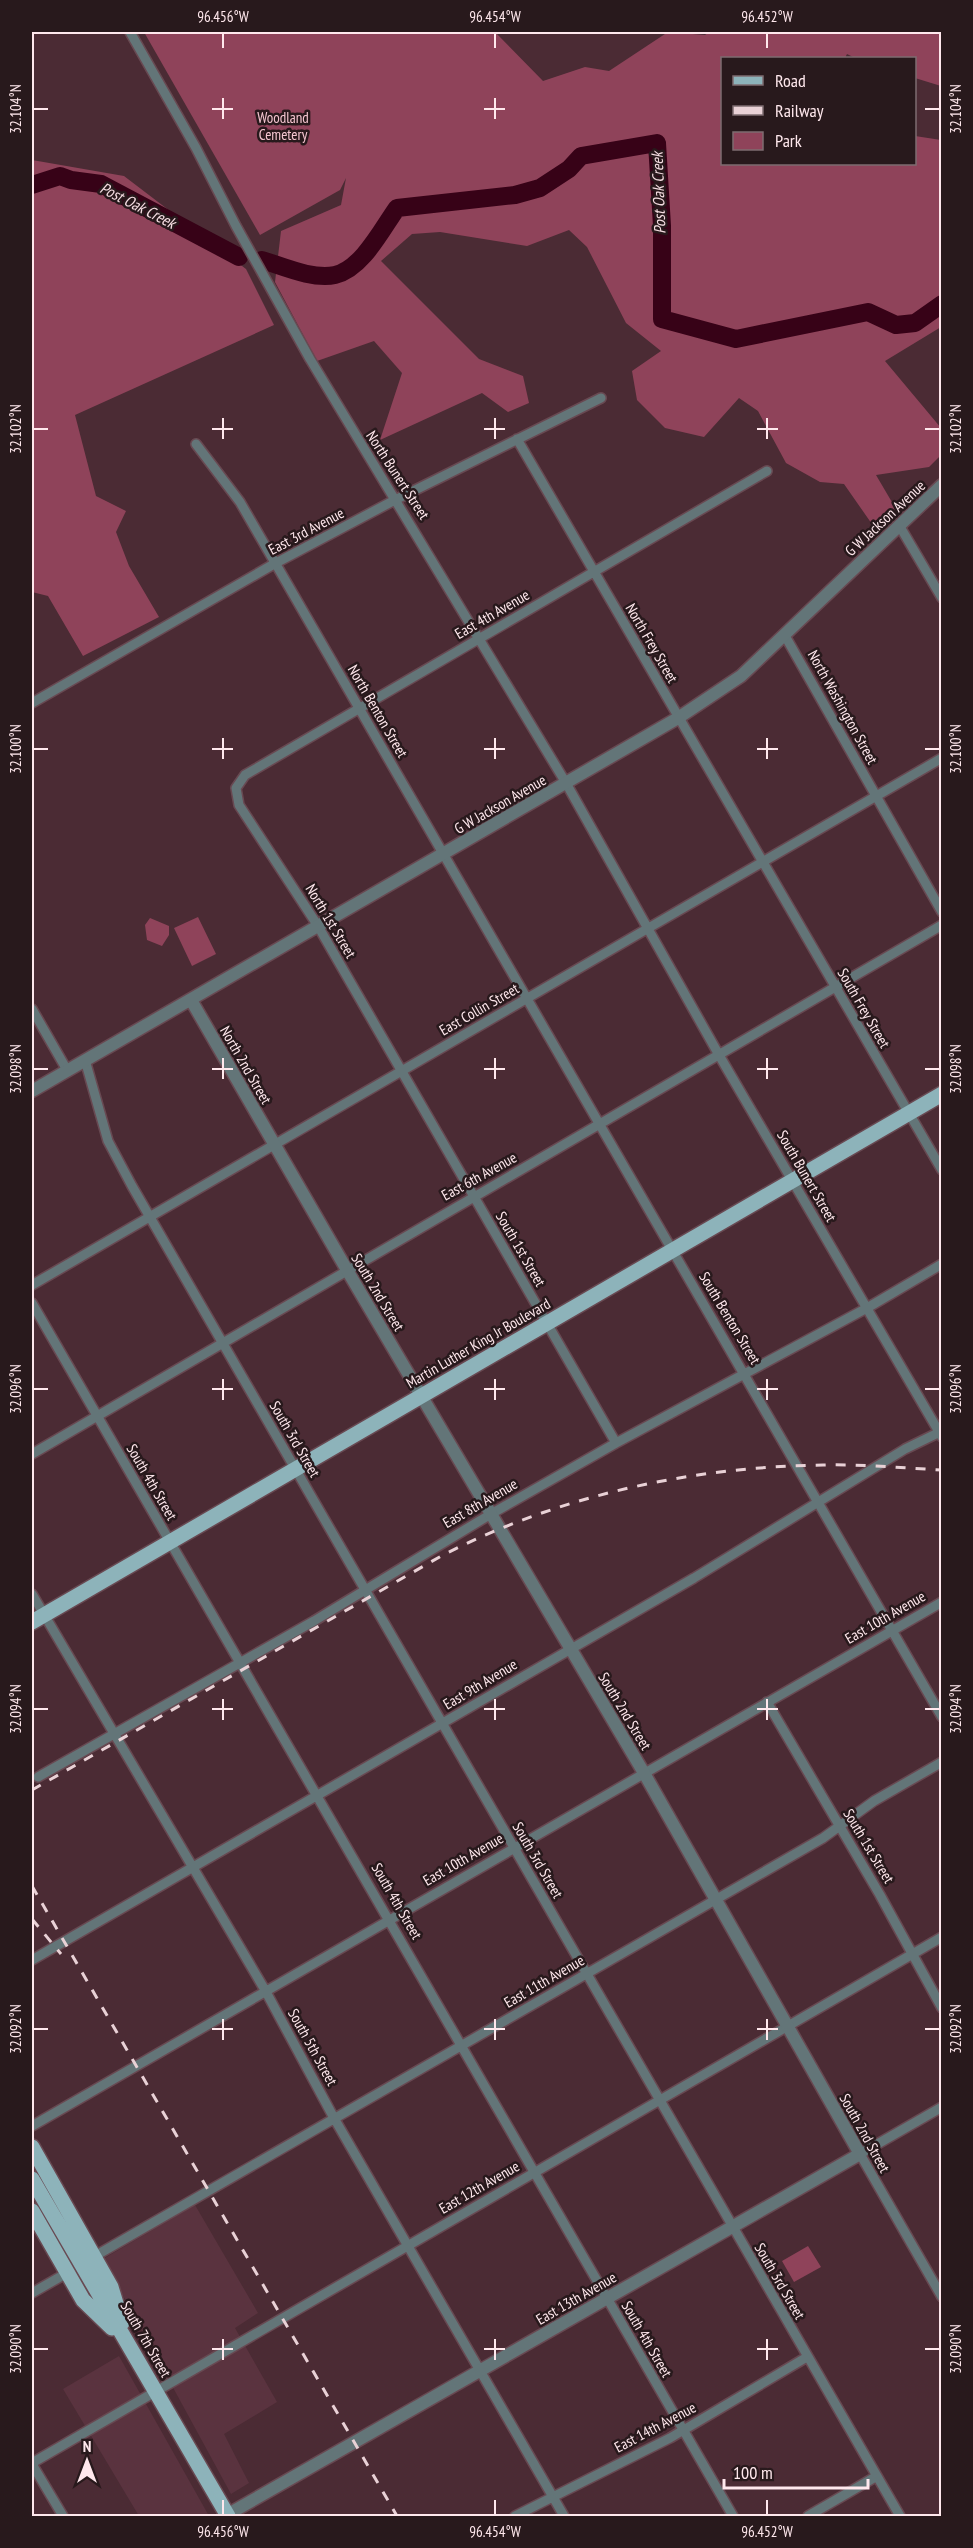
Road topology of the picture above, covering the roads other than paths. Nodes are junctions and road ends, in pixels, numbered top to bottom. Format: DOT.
graph roads {
  1 [pos="130,32"];
  2 [pos="601,398"];
  3 [pos="518,439"];
  4 [pos="196,444"];
  5 [pos="767,471"];
  6 [pos="942,485"];
  7 [pos="393,501"];
  8 [pos="898,525"];
  9 [pos="274,564"];
  10 [pos="594,572"];
  11 [pos="942,598"];
  12 [pos="784,634"];
  13 [pos="480,639"];
  14 [pos="32,703"];
  15 [pos="359,709"];
  16 [pos="678,718"];
  17 [pos="942,758"];
  18 [pos="566,783"];
  19 [pos="236,788"];
  20 [pos="876,796"];
  21 [pos="444,854"];
  22 [pos="761,861"];
  23 [pos="942,912"];
  24 [pos="942,925"];
  25 [pos="318,926"];
  26 [pos="649,929"];
  27 [pos="835,986"];
  28 [pos="527,999"];
  29 [pos="191,1000"];
  30 [pos="32,1009"];
  31 [pos="718,1055"];
  32 [pos="85,1060"];
  33 [pos="67,1070"];
  34 [pos="400,1071"];
  35 [pos="32,1090"];
  36 [pos="942,1094"];
  37 [pos="907,1113"];
  38 [pos="600,1125"];
  39 [pos="274,1145"];
  40 [pos="942,1170"];
  41 [pos="792,1180"];
  42 [pos="472,1196"];
  43 [pos="150,1217"];
  44 [pos="673,1251"];
  45 [pos="942,1264"];
  46 [pos="347,1270"];
  47 [pos="32,1285"];
  48 [pos="32,1303"];
  49 [pos="867,1308"];
  50 [pos="547,1324"];
  51 [pos="223,1342"];
  52 [pos="745,1373"];
  53 [pos="422,1396"];
  54 [pos="97,1416"];
  55 [pos="941,1433"];
  56 [pos="616,1443"];
  57 [pos="32,1454"];
  58 [pos="295,1469"];
  59 [pos="819,1503"];
  60 [pos="491,1514"];
  61 [pos="169,1541"];
  62 [pos="365,1590"];
  63 [pos="32,1594"];
  64 [pos="942,1602"];
  65 [pos="38,1618"];
  66 [pos="893,1630"];
  67 [pos="570,1648"];
  68 [pos="239,1663"];
  69 [pos="767,1702"];
  70 [pos="942,1716"];
  71 [pos="442,1724"];
  72 [pos="113,1734"];
  73 [pos="942,1762"];
  74 [pos="644,1773"];
  75 [pos="38,1776"];
  76 [pos="317,1795"];
  77 [pos="840,1826"];
  78 [pos="514,1848"];
  79 [pos="191,1868"];
  80 [pos="717,1899"];
  81 [pos="389,1919"];
  82 [pos="942,1937"];
  83 [pos="912,1954"];
  84 [pos="32,1959"];
  85 [pos="586,1974"];
  86 [pos="265,1990"];
  87 [pos="942,2008"];
  88 [pos="788,2026"];
  89 [pos="462,2044"];
  90 [pos="659,2100"];
  91 [pos="942,2107"];
  92 [pos="334,2118"];
  93 [pos="32,2126"];
  94 [pos="32,2147"];
  95 [pos="860,2154"];
  96 [pos="534,2172"];
  97 [pos="32,2179"];
  98 [pos="32,2211"];
  99 [pos="731,2226"];
  100 [pos="408,2245"];
  101 [pos="95,2256"];
  102 [pos="67,2272"];
  103 [pos="32,2293"];
  104 [pos="942,2297"];
  105 [pos="606,2298"];
  106 [pos="127,2343"];
  107 [pos="807,2357"];
  108 [pos="480,2371"];
  109 [pos="155,2391"];
  110 [pos="683,2430"];
  111 [pos="32,2463"];
  112 [pos="877,2476"];
  113 [pos="553,2496"];
  114 [pos="227,2516"];
  115 [pos="63,2517"];
  116 [pos="515,2517"];
  117 [pos="564,2517"];
  118 [pos="733,2517"];
  119 [pos="808,2517"];
  120 [pos="900,2517"];
  1 -- 7 [label="street, North Bunert Street"];
  2 -- 3 [label="street, East 3rd Avenue"];
  3 -- 7 [label="street, East 3rd Avenue"];
  3 -- 10 [label="street, North Frey Street"];
  4 -- 9 [label="street, North Benton Street"];
  5 -- 10 [label="street, East 4th Avenue"];
  6 -- 8 [label="street, G W Jackson Avenue"];
  7 -- 9 [label="street, East 3rd Avenue"];
  7 -- 13 [label="street, North Bunert Street"];
  8 -- 11 [label="street"];
  8 -- 12 [label="street, G W Jackson Avenue"];
  9 -- 14 [label="street, East 3rd Avenue"];
  9 -- 15 [label="street, North Benton Street"];
  10 -- 13 [label="street, East 4th Avenue"];
  10 -- 16 [label="street, North Frey Street"];
  12 -- 16 [label="street, G W Jackson Avenue"];
  12 -- 20 [label="street, North Washington Street"];
  13 -- 15 [label="street, East 4th Avenue"];
  13 -- 18 [label="street, North Bunert Street"];
  15 -- 19 [label="street, East 4th Avenue"];
  15 -- 21 [label="street, North Benton Street"];
  16 -- 18 [label="street, G W Jackson Avenue"];
  16 -- 22 [label="street, North Frey Street"];
  17 -- 20 [label="street, East Collin Street"];
  18 -- 21 [label="street, G W Jackson Avenue"];
  18 -- 26 [label="street, North Bunert Street"];
  19 -- 25 [label="street, North 1st Street"];
  20 -- 22 [label="street, East Collin Street"];
  20 -- 23 [label="street, North Washington Street"];
  21 -- 25 [label="street, G W Jackson Avenue"];
  21 -- 28 [label="street, North Benton Street"];
  22 -- 26 [label="street, East Collin Street"];
  22 -- 27 [label="street, South Frey Street"];
  24 -- 27 [label="street, East 6th Avenue"];
  25 -- 29 [label="street, G W Jackson Avenue"];
  25 -- 34 [label="street, North 1st Street"];
  26 -- 28 [label="street, East Collin Street"];
  26 -- 31 [label="street, South Bunert Street"];
  27 -- 31 [label="street, East 6th Avenue"];
  27 -- 37 [label="street, South Frey Street"];
  28 -- 34 [label="street, East Collin Street"];
  28 -- 38 [label="street, South Benton Street"];
  29 -- 32 [label="street, G W Jackson Avenue"];
  29 -- 39 [label="street, North 2nd Street"];
  30 -- 33 [label="street"];
  31 -- 38 [label="street, East 6th Avenue"];
  31 -- 41 [label="street, South Bunert Street"];
  32 -- 33 [label="street, G W Jackson Avenue"];
  32 -- 43 [label="street, South 3rd Street"];
  33 -- 35 [label="street, G W Jackson Avenue"];
  34 -- 39 [label="street, East Collin Street"];
  34 -- 42 [label="street, South 1st Street"];
  36 -- 37 [label="main road, Martin Luther King Jr Boulevard"];
  37 -- 40 [label="street, South Frey Street"];
  37 -- 41 [label="main road, Martin Luther King Jr Boulevard"];
  38 -- 42 [label="street, East 6th Avenue"];
  38 -- 44 [label="street, South Benton Street"];
  39 -- 43 [label="street, East Collin Street"];
  39 -- 46 [label="street, South 2nd Street"];
  41 -- 44 [label="main road, Martin Luther King Jr Boulevard"];
  41 -- 49 [label="street, South Bunert Street"];
  42 -- 46 [label="street, East 6th Avenue"];
  42 -- 50 [label="street, South 1st Street"];
  43 -- 47 [label="street, East Collin Street"];
  43 -- 51 [label="street, South 3rd Street"];
  44 -- 50 [label="main road, Martin Luther King Jr Boulevard"];
  44 -- 52 [label="street, South Benton Street"];
  45 -- 49 [label="street, East 8th Avenue"];
  46 -- 51 [label="street, East 6th Avenue"];
  46 -- 53 [label="street, South 2nd Street"];
  48 -- 54 [label="street, South 4th Street"];
  49 -- 52 [label="street, East 8th Avenue"];
  49 -- 55 [label="street, South Bunert Street"];
  50 -- 53 [label="main road, Martin Luther King Jr Boulevard"];
  50 -- 56 [label="street, South 1st Street"];
  51 -- 54 [label="street, East 6th Avenue"];
  51 -- 58 [label="street, South 3rd Street"];
  52 -- 56 [label="street, East 8th Avenue"];
  52 -- 59 [label="street, South Benton Street"];
  53 -- 58 [label="main road, Martin Luther King Jr Boulevard"];
  53 -- 60 [label="street, South 2nd Street"];
  54 -- 57 [label="street, East 6th Avenue"];
  54 -- 61 [label="street, South 4th Street"];
  55 -- 59 [label="street, East 9th Avenue"];
  56 -- 60 [label="street, East 8th Avenue"];
  58 -- 61 [label="main road, Martin Luther King Jr Boulevard"];
  58 -- 62 [label="street, South 3rd Street"];
  59 -- 66 [label="street, South Benton Street"];
  59 -- 67 [label="street, East 9th Avenue"];
  60 -- 62 [label="street, East 8th Avenue"];
  60 -- 67 [label="street, South 2nd Street"];
  61 -- 65 [label="main road, Martin Luther King Jr Boulevard"];
  61 -- 68 [label="street, South 4th Street"];
  62 -- 68 [label="street, East 8th Avenue"];
  62 -- 71 [label="street, South 3rd Street"];
  63 -- 65 [label="street, South 5th Street"];
  64 -- 66 [label="street, East 10th Avenue"];
  65 -- 72 [label="street, South 5th Street"];
  66 -- 69 [label="street, East 10th Avenue"];
  66 -- 70 [label="street, South Benton Street"];
  67 -- 71 [label="street, East 9th Avenue"];
  67 -- 74 [label="street, South 2nd Street"];
  68 -- 72 [label="street, East 8th Avenue"];
  68 -- 76 [label="street, South 4th Street"];
  69 -- 74 [label="street, East 10th Avenue"];
  69 -- 77 [label="street, South 1st Street"];
  71 -- 76 [label="street, East 9th Avenue"];
  71 -- 78 [label="street, South 3rd Street"];
  72 -- 75 [label="street, East 8th Avenue"];
  72 -- 79 [label="street, South 5th Street"];
  73 -- 77 [label="street, East 11th Avenue"];
  74 -- 78 [label="street, East 10th Avenue"];
  74 -- 80 [label="street, South 2nd Street"];
  76 -- 79 [label="street, East 9th Avenue"];
  76 -- 81 [label="street, South 4th Street"];
  77 -- 80 [label="street, East 11th Avenue"];
  77 -- 83 [label="street, South 1st Street"];
  78 -- 81 [label="street, East 10th Avenue"];
  78 -- 85 [label="street, South 3rd Street"];
  79 -- 84 [label="street, East 9th Avenue"];
  79 -- 86 [label="street, South 5th Street"];
  80 -- 85 [label="street, East 11th Avenue"];
  80 -- 88 [label="street, South 2nd Street"];
  81 -- 86 [label="street, East 10th Avenue"];
  81 -- 89 [label="street, South 4th Street"];
  82 -- 83 [label="street, East 12th Avenue"];
  83 -- 87 [label="street, South 1st Street"];
  83 -- 88 [label="street, East 12th Avenue"];
  85 -- 89 [label="street, East 11th Avenue"];
  85 -- 90 [label="street, South 3rd Street"];
  86 -- 92 [label="street, South 5th Street"];
  86 -- 93 [label="street, East 10th Avenue"];
  88 -- 90 [label="street, East 12th Avenue"];
  88 -- 95 [label="street, South 2nd Street"];
  89 -- 92 [label="street, East 11th Avenue"];
  89 -- 96 [label="street, South 4th Street"];
  90 -- 96 [label="street, East 12th Avenue"];
  90 -- 99 [label="street, South 3rd Street"];
  91 -- 95 [label="street, East 13th Avenue"];
  92 -- 100 [label="street, South 5th Street"];
  92 -- 101 [label="street, East 11th Avenue"];
  94 -- 101 [label="main road"];
  95 -- 99 [label="street, East 13th Avenue"];
  95 -- 104 [label="street, South 2nd Street"];
  96 -- 100 [label="street, East 12th Avenue"];
  96 -- 105 [label="street, South 4th Street"];
  97 -- 106 [label="main road, South 7th Street"];
  98 -- 102 [label="main road"];
  99 -- 105 [label="street, East 13th Avenue"];
  99 -- 107 [label="street, South 3rd Street"];
  100 -- 108 [label="street, South 5th Street"];
  100 -- 109 [label="street, East 12th Avenue"];
  101 -- 106 [label="main road"];
  102 -- 103 [label="street"];
  102 -- 106 [label="main road"];
  105 -- 108 [label="street, East 13th Avenue"];
  105 -- 110 [label="street, South 4th Street"];
  106 -- 109 [label="main road, South 7th Street"];
  107 -- 110 [label="street, East 14th Avenue"];
  107 -- 112 [label="street, South 3rd Street"];
  108 -- 113 [label="street, South 5th Street"];
  108 -- 114 [label="street, East 13th Avenue"];
  109 -- 111 [label="street, East 12th Avenue"];
  109 -- 114 [label="main road, South 7th Street"];
  110 -- 113 [label="street, East 14th Avenue"];
  110 -- 118 [label="street, South 4th Street"];
  111 -- 115 [label="street"];
  112 -- 119 [label="street"];
  112 -- 120 [label="street, South 3rd Street"];
  113 -- 116 [label="street, East 14th Avenue"];
  113 -- 117 [label="street, South 5th Street"];
}
